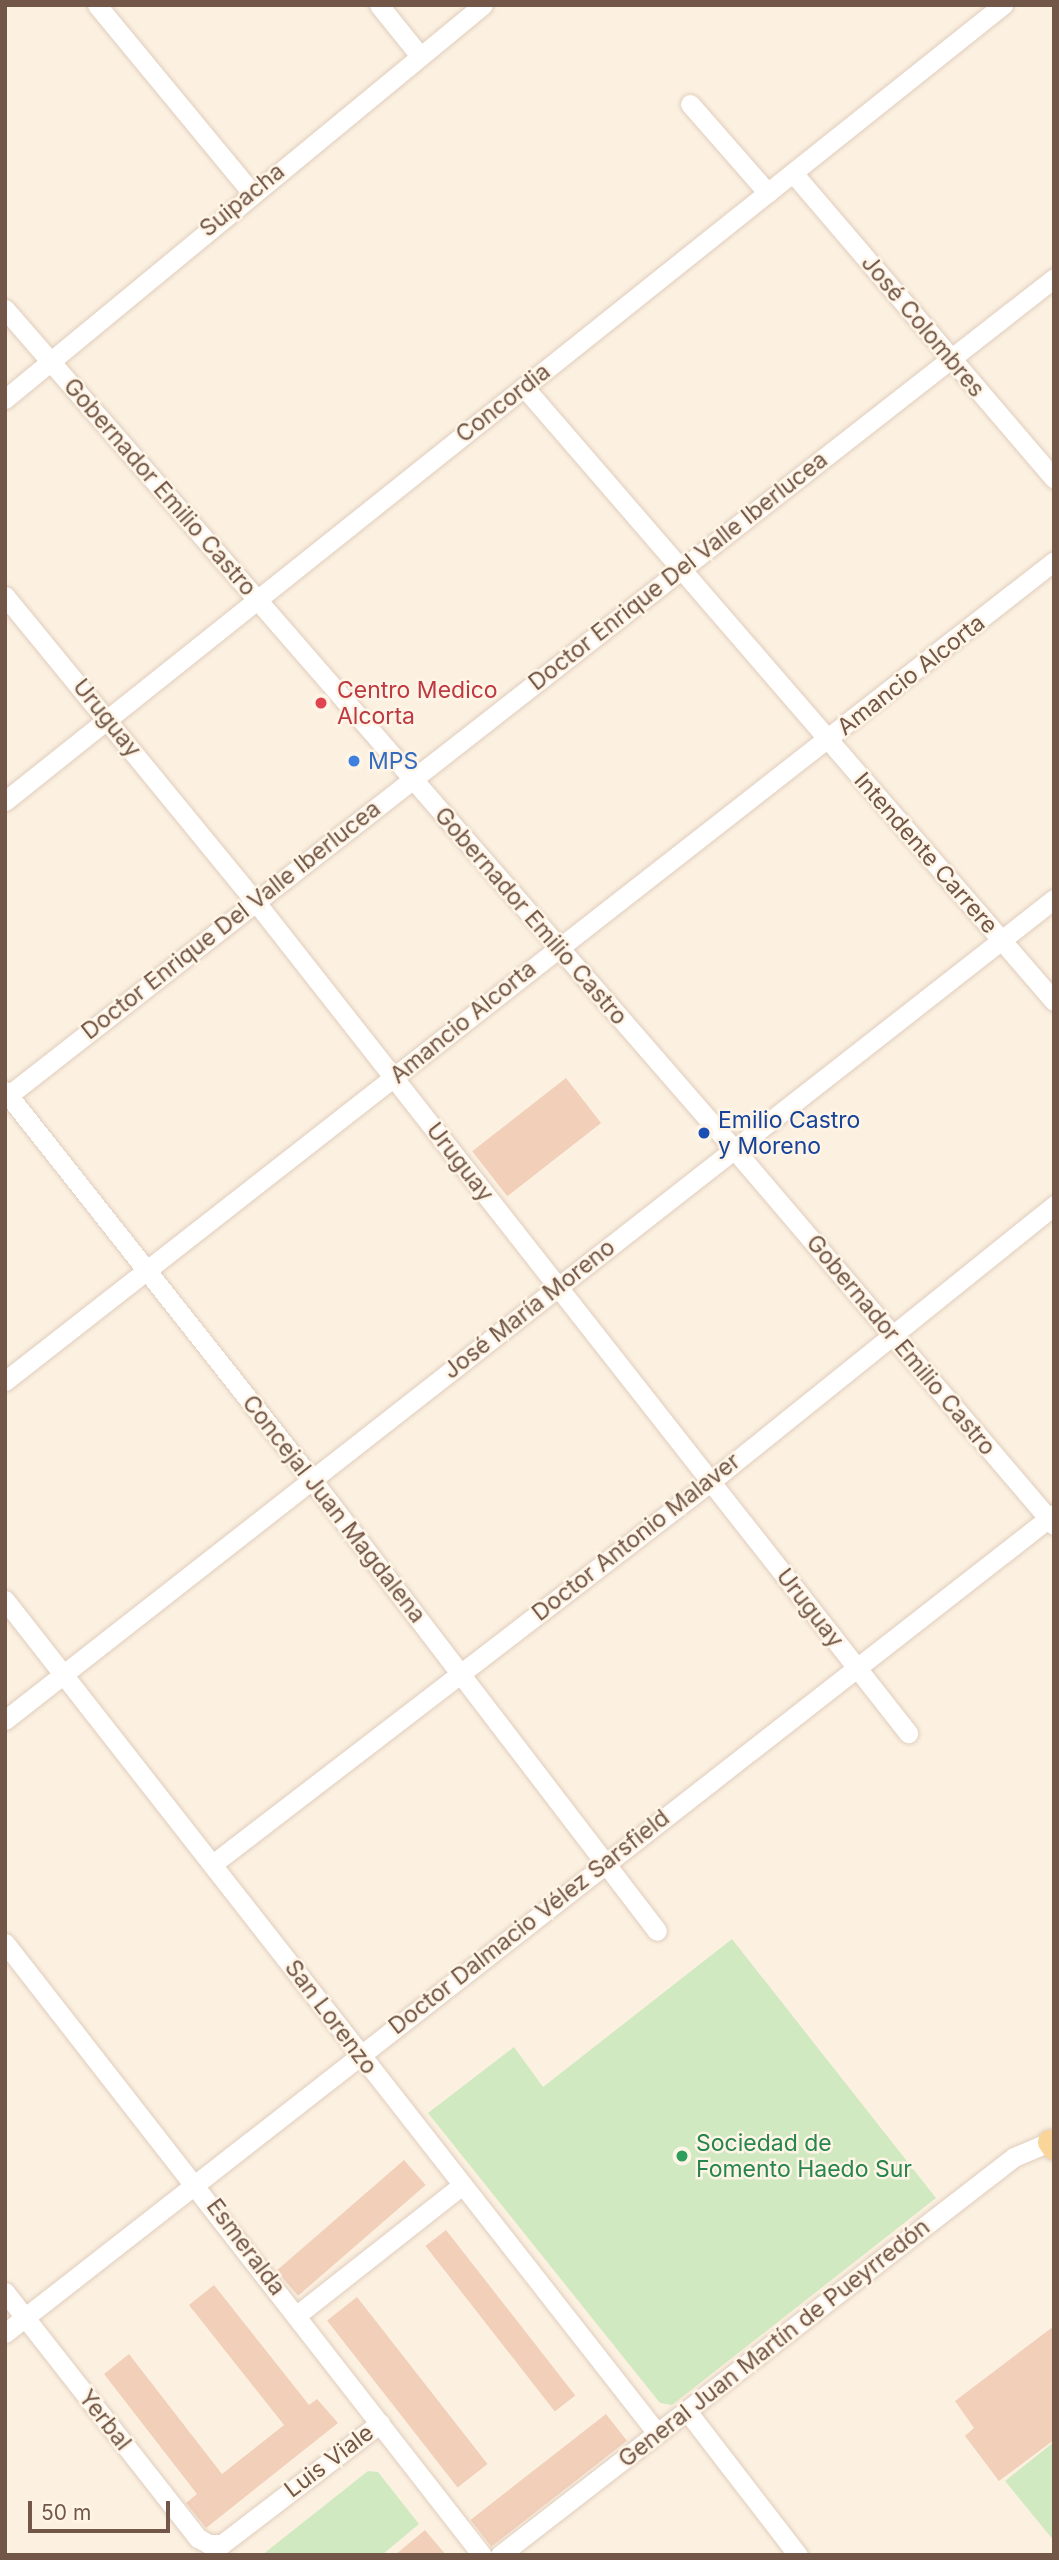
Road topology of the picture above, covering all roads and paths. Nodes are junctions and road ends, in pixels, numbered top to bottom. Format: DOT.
graph roads {
  1 [pos="97,5"];
  2 [pos="379,5"];
  3 [pos="483,5"];
  4 [pos="1003,5"];
  5 [pos="419,56"];
  6 [pos="690,104"];
  7 [pos="793,173"];
  8 [pos="251,192"];
  9 [pos="768,193"];
  10 [pos="1054,278"];
  11 [pos="5,309"];
  12 [pos="950,359"];
  13 [pos="49,360"];
  14 [pos="524,387"];
  15 [pos="5,399"];
  16 [pos="1054,479"];
  17 [pos="1054,561"];
  18 [pos="680,570"];
  19 [pos="5,596"];
  20 [pos="257,597"];
  21 [pos="108,719"];
  22 [pos="828,740"];
  23 [pos="410,778"];
  24 [pos="5,801"];
  25 [pos="1054,899"];
  26 [pos="254,901"];
  27 [pos="1001,940"];
  28 [pos="558,947"];
  29 [pos="1054,1002"];
  30 [pos="394,1078"];
  31 [pos="6,1095"];
  32 [pos="734,1149"];
  33 [pos="1054,1205"];
  34 [pos="146,1269"];
  35 [pos="558,1286"];
  36 [pos="892,1333"];
  37 [pos="5,1381"];
  38 [pos="313,1481"];
  39 [pos="710,1482"];
  40 [pos="1052,1519"];
  41 [pos="5,1600"];
  42 [pos="857,1668"];
  43 [pos="460,1673"];
  44 [pos="65,1676"];
  45 [pos="5,1720"];
  46 [pos="908,1733"];
  47 [pos="214,1863"];
  48 [pos="606,1863"];
  49 [pos="657,1931"];
  50 [pos="5,1942"];
  51 [pos="358,2053"];
  52 [pos="1052,2143"];
  53 [pos="195,2181"];
  54 [pos="461,2185"];
  55 [pos="5,2292"];
  56 [pos="297,2315"];
  57 [pos="25,2318"];
  58 [pos="5,2333"];
  59 [pos="687,2411"];
  60 [pos="380,2423"];
  61 [pos="657,2433"];
  62 [pos="209,2544"];
  63 [pos="482,2555"];
  64 [pos="500,2555"];
  65 [pos="798,2555"];
  1 -- 8 [label="street"];
  2 -- 5 [label="street"];
  3 -- 5 [label="street, Suipacha"];
  4 -- 7 [label="street, Concordia"];
  5 -- 8 [label="street, Suipacha"];
  6 -- 9 [label="street"];
  7 -- 9 [label="street, Concordia"];
  7 -- 12 [label="street, José Colombres"];
  8 -- 13 [label="street, Suipacha"];
  9 -- 14 [label="street, Concordia"];
  10 -- 12 [label="street, Doctor Enrique Del Valle Iberlucea"];
  11 -- 13 [label="street, Gobernador Emilio Castro"];
  12 -- 16 [label="street, José Colombres"];
  12 -- 18 [label="street, Doctor Enrique Del Valle Iberlucea"];
  13 -- 15 [label="street, Suipacha"];
  13 -- 20 [label="street, Gobernador Emilio Castro"];
  14 -- 18 [label="street, Intendente Carrere"];
  14 -- 20 [label="street, Concordia"];
  17 -- 22 [label="street, Amancio Alcorta"];
  18 -- 22 [label="street, Intendente Carrere"];
  18 -- 23 [label="street, Doctor Enrique Del Valle Iberlucea"];
  19 -- 21 [label="street, Uruguay"];
  20 -- 21 [label="street, Concordia"];
  20 -- 23 [label="street, Gobernador Emilio Castro"];
  21 -- 24 [label="street, Concordia"];
  21 -- 26 [label="street, Uruguay"];
  22 -- 27 [label="street, Intendente Carrere"];
  22 -- 28 [label="street, Amancio Alcorta"];
  23 -- 26 [label="street, Doctor Enrique Del Valle Iberlucea"];
  23 -- 28 [label="street, Gobernador Emilio Castro"];
  25 -- 27 [label="street, José María Moreno"];
  26 -- 30 [label="street, Uruguay"];
  26 -- 31 [label="street, Doctor Enrique Del Valle Iberlucea"];
  27 -- 29 [label="street, Intendente Carrere"];
  27 -- 32 [label="street, José María Moreno"];
  28 -- 30 [label="street, Amancio Alcorta"];
  28 -- 32 [label="street, Gobernador Emilio Castro"];
  30 -- 34 [label="street, Amancio Alcorta"];
  30 -- 35 [label="street, Uruguay"];
  31 -- 34 [label="street, Concejal Juan Magdalena"];
  32 -- 35 [label="street, José María Moreno"];
  32 -- 36 [label="street, Gobernador Emilio Castro"];
  33 -- 36 [label="street, Doctor Antonio Malaver"];
  34 -- 37 [label="street, Amancio Alcorta"];
  34 -- 38 [label="street, Concejal Juan Magdalena"];
  35 -- 38 [label="street, José María Moreno"];
  35 -- 39 [label="street, Uruguay"];
  36 -- 39 [label="street, Doctor Antonio Malaver"];
  36 -- 40 [label="street, Gobernador Emilio Castro"];
  38 -- 43 [label="street, Concejal Juan Magdalena"];
  38 -- 44 [label="street, José María Moreno"];
  39 -- 42 [label="street, Uruguay"];
  39 -- 43 [label="street, Doctor Antonio Malaver"];
  40 -- 42 [label="street, Doctor Dalmacio Vélez Sarsfield"];
  41 -- 44 [label="street, San Lorenzo"];
  42 -- 46 [label="street, Uruguay"];
  42 -- 48 [label="street, Doctor Dalmacio Vélez Sarsfield"];
  43 -- 47 [label="street, Doctor Antonio Malaver"];
  43 -- 48 [label="street, Concejal Juan Magdalena"];
  44 -- 45 [label="street, José María Moreno"];
  44 -- 47 [label="street, San Lorenzo"];
  47 -- 51 [label="street, San Lorenzo"];
  48 -- 49 [label="street, Concejal Juan Magdalena"];
  48 -- 51 [label="street, Doctor Dalmacio Vélez Sarsfield"];
  50 -- 53 [label="street, Esmeralda"];
  51 -- 53 [label="street, Doctor Dalmacio Vélez Sarsfield"];
  51 -- 54 [label="street, San Lorenzo"];
  52 -- 59 [label="street, General Juan Martín de Pueyrredón"];
  53 -- 56 [label="street, Esmeralda"];
  53 -- 57 [label="street, Doctor Dalmacio Vélez Sarsfield"];
  54 -- 56 [label="street"];
  54 -- 61 [label="street, San Lorenzo"];
  55 -- 57 [label="street, Yerbal"];
  56 -- 60 [label="street, Esmeralda"];
  57 -- 58 [label="street, Doctor Dalmacio Vélez Sarsfield"];
  57 -- 62 [label="street, Yerbal"];
  59 -- 61 [label="street, General Juan Martín de Pueyrredón"];
  59 -- 65 [label="street"];
  60 -- 62 [label="street, Luis Viale"];
  60 -- 63 [label="street, Esmeralda"];
  61 -- 64 [label="street, General Juan Martín de Pueyrredón"];
}
